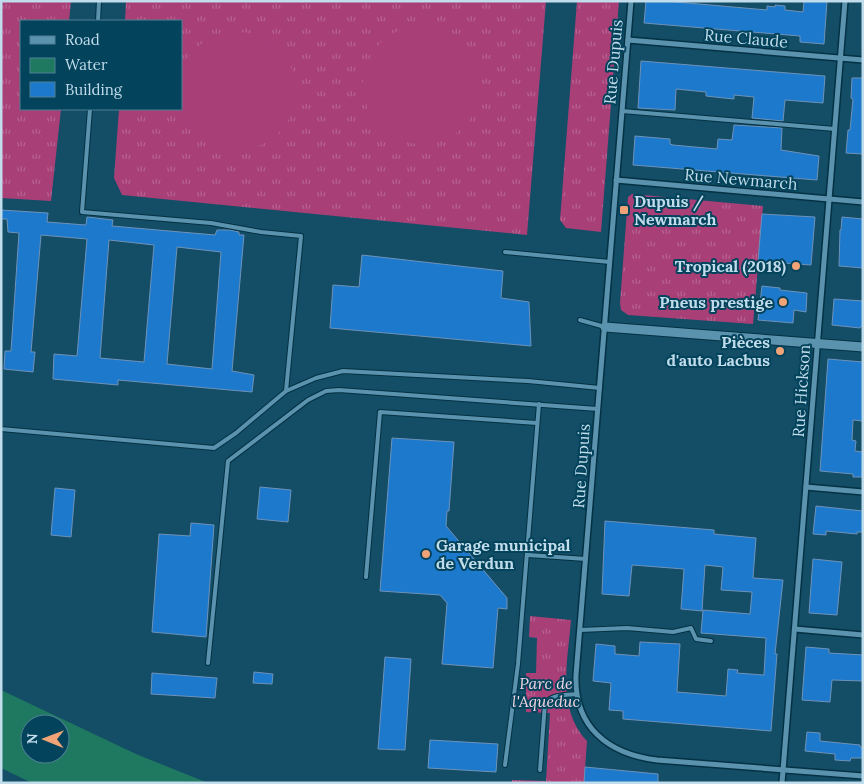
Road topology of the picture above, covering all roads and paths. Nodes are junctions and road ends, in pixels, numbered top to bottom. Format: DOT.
graph roads {
  1 [pos="99,1"];
  2 [pos="631,1"];
  3 [pos="845,1"];
  4 [pos="98,20"];
  5 [pos="628,40"];
  6 [pos="840,58"];
  7 [pos="863,60"];
  8 [pos="90,110"];
  9 [pos="622,111"];
  10 [pos="835,129"];
  11 [pos="616,180"];
  12 [pos="829,199"];
  13 [pos="863,202"];
  14 [pos="505,252"];
  15 [pos="610,262"];
  16 [pos="580,320"];
  17 [pos="605,326"];
  18 [pos="818,344"];
  19 [pos="863,347"];
  20 [pos="600,388"];
  21 [pos="286,390"];
  22 [pos="539,404"];
  23 [pos="598,409"];
  24 [pos="537,424"];
  25 [pos="1,429"];
  26 [pos="806,487"];
  27 [pos="863,492"];
  28 [pos="528,555"];
  29 [pos="586,559"];
  30 [pos="366,577"];
  31 [pos="795,629"];
  32 [pos="580,630"];
  33 [pos="863,635"];
  34 [pos="711,641"];
  35 [pos="208,663"];
  36 [pos="577,694"];
  37 [pos="505,765"];
  38 [pos="540,770"];
  39 [pos="783,770"];
  40 [pos="863,776"];
  41 [pos="782,783"];
  1 -- 4 [label="lane"];
  2 -- 5 [label="street, Rue Dupuis"];
  3 -- 6 [label="street, Rue Hickson"];
  5 -- 6 [label="street, Rue Claude"];
  5 -- 9 [label="street, Rue Dupuis"];
  6 -- 7 [label="street, Rue Claude"];
  6 -- 10 [label="street, Rue Hickson"];
  8 -- 21 [label="lane"];
  9 -- 10 [label="lane"];
  9 -- 11 [label="street, Rue Dupuis"];
  10 -- 12 [label="street, Rue Hickson"];
  11 -- 12 [label="street, Rue Newmarch"];
  11 -- 15 [label="street, Rue Dupuis"];
  12 -- 13 [label="street, Rue Newmarch"];
  12 -- 18 [label="street, Rue Hickson"];
  14 -- 15 [label="lane"];
  15 -- 17 [label="street, Rue Dupuis"];
  16 -- 17 [label="lane"];
  17 -- 18 [label="street"];
  17 -- 20 [label="street, Rue Dupuis"];
  18 -- 19 [label="street"];
  18 -- 26 [label="street, Rue Hickson"];
  20 -- 21 [label="lane"];
  20 -- 23 [label="street, Rue Dupuis"];
  21 -- 25 [label="lane"];
  22 -- 23 [label="lane"];
  22 -- 24 [label="lane"];
  22 -- 35 [label="lane"];
  23 -- 29 [label="street, Rue Dupuis"];
  24 -- 28 [label="lane"];
  24 -- 30 [label="lane"];
  26 -- 27 [label="street"];
  26 -- 31 [label="street, Rue Hickson"];
  28 -- 29 [label="lane"];
  28 -- 37 [label="lane"];
  29 -- 32 [label="street, Rue Dupuis"];
  31 -- 33 [label="street"];
  31 -- 39 [label="street, Rue Hickson"];
  32 -- 34 [label="lane"];
  32 -- 36 [label="street, Rue Dupuis"];
  36 -- 38 [label="lane"];
  36 -- 39 [label="street, Rue Dupuis"];
  39 -- 40 [label="street, Rue Dupuis"];
  39 -- 41 [label="street, Rue Hickson"];
}
